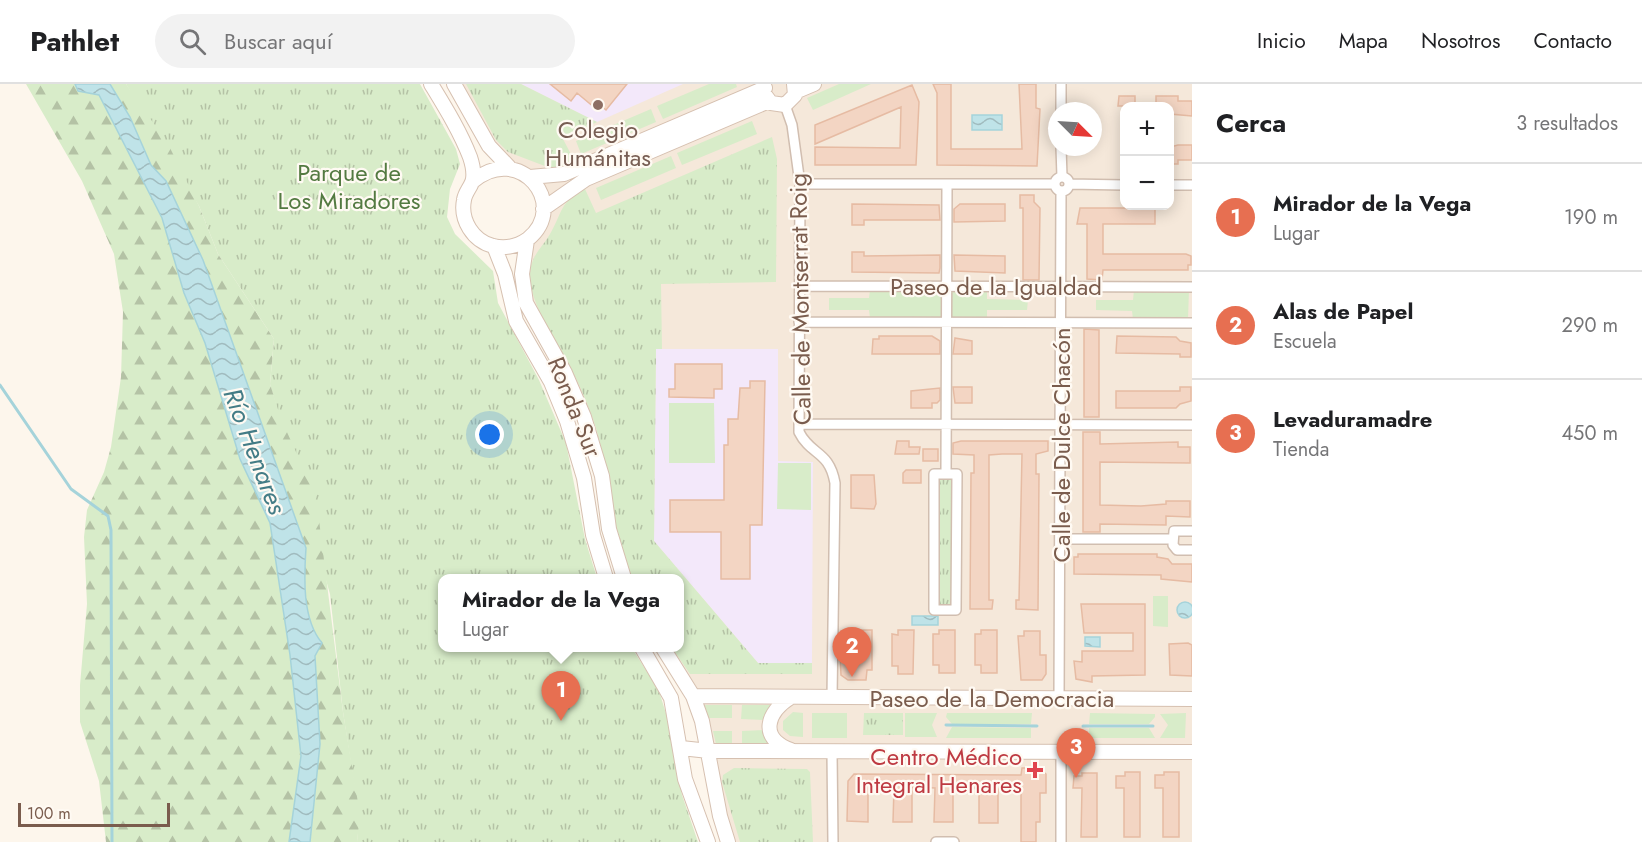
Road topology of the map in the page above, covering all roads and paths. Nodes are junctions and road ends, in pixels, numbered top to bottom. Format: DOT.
graph roads {
  1 [pos="431,84"];
  2 [pos="454,84"];
  3 [pos="814,84"];
  4 [pos="1061,84"];
  5 [pos="795,88"];
  6 [pos="766,91"];
  7 [pos="1061,102"];
  8 [pos="785,105"];
  9 [pos="1061,156"];
  10 [pos="509,167"];
  11 [pos="530,177"];
  12 [pos="1062,177"];
  13 [pos="473,181"];
  14 [pos="800,184"];
  15 [pos="947,184"];
  16 [pos="1054,184"];
  17 [pos="1069,184"];
  18 [pos="1120,185"];
  19 [pos="1174,185"];
  20 [pos="1192,185"];
  21 [pos="1061,192"];
  22 [pos="543,209"];
  23 [pos="527,240"];
  24 [pos="494,246"];
  25 [pos="799,286"];
  26 [pos="946,286"];
  27 [pos="1061,287"];
  28 [pos="1192,287"];
  29 [pos="799,322"];
  30 [pos="1062,322"];
  31 [pos="946,323"];
  32 [pos="1192,323"];
  33 [pos="799,424"];
  34 [pos="946,424"];
  35 [pos="1061,424"];
  36 [pos="1192,425"];
  37 [pos="946,474"];
  38 [pos="1192,531"];
  39 [pos="1060,538"];
  40 [pos="1173,539"];
  41 [pos="1192,550"];
  42 [pos="605,574"];
  43 [pos="622,574"];
  44 [pos="644,652"];
  45 [pos="666,652"];
  46 [pos="693,696"];
  47 [pos="791,697"];
  48 [pos="832,698"];
  49 [pos="1059,698"];
  50 [pos="1192,699"];
  51 [pos="681,748"];
  52 [pos="709,751"];
  53 [pos="795,751"];
  54 [pos="832,752"];
  55 [pos="1192,752"];
  56 [pos="1061,753"];
  57 [pos="708,842"];
  58 [pos="728,842"];
  59 [pos="833,842"];
  60 [pos="936,842"];
  61 [pos="954,842"];
  62 [pos="1061,842"];
  1 -- 13 [label="street"];
  2 -- 10 [label="street"];
  3 -- 5 [label="street"];
  4 -- 7 [label="street"];
  5 -- 8 [label="street"];
  6 -- 8 [label="street"];
  6 -- 11 [label="street"];
  6 -- 22 [label="street"];
  8 -- 14 [label="street, Calle de Montserrat Roig"];
  9 -- 12 [label="street"];
  10 -- 11 [label="street"];
  10 -- 13 [label="street"];
  11 -- 22 [label="street"];
  12 -- 16 [label="street"];
  12 -- 17 [label="street"];
  13 -- 24 [label="street"];
  14 -- 15 [label="street"];
  14 -- 25 [label="street, Calle de Montserrat Roig"];
  15 -- 16 [label="street"];
  15 -- 26 [label="street"];
  16 -- 21 [label="street"];
  17 -- 18 [label="street"];
  17 -- 21 [label="street"];
  19 -- 20 [label="street"];
  21 -- 27 [label="street, Calle de Dulce Chacón"];
  22 -- 23 [label="street, Ronda Sur"];
  23 -- 24 [label="street"];
  23 -- 43 [label="street, Ronda Sur"];
  24 -- 42 [label="street, Ronda Sur"];
  25 -- 26 [label="street, Paseo de la Igualdad"];
  25 -- 29 [label="street, Calle de Montserrat Roig"];
  26 -- 27 [label="street, Paseo de la Igualdad"];
  26 -- 31 [label="street"];
  27 -- 28 [label="street, Paseo de la Igualdad"];
  27 -- 30 [label="street, Calle de Dulce Chacón"];
  29 -- 31 [label="street, Paseo de la Igualdad"];
  29 -- 33 [label="street, Calle de Montserrat Roig"];
  30 -- 31 [label="street, Paseo de la Igualdad"];
  30 -- 32 [label="street, Paseo de la Igualdad"];
  30 -- 35 [label="street, Calle de Dulce Chacón"];
  31 -- 34 [label="street"];
  33 -- 34 [label="street"];
  33 -- 48 [label="street, Calle de Montserrat Roig"];
  34 -- 35 [label="street"];
  34 -- 37 [label="street"];
  35 -- 36 [label="street"];
  35 -- 39 [label="street, Calle de Dulce Chacón"];
  37 -- 37 [label="street"];
  38 -- 40 [label="street"];
  39 -- 40 [label="street"];
  39 -- 49 [label="street, Calle de Dulce Chacón"];
  40 -- 41 [label="street"];
  44 -- 51 [label="street"];
  45 -- 46 [label="street"];
  46 -- 47 [label="street, Paseo de la Democracia"];
  46 -- 52 [label="street"];
  47 -- 48 [label="street, Paseo de la Democracia"];
  47 -- 53 [label="street"];
  48 -- 49 [label="street, Paseo de la Democracia"];
  49 -- 50 [label="street, Paseo de la Democracia"];
  51 -- 52 [label="street"];
  51 -- 57 [label="street"];
  52 -- 53 [label="street"];
  52 -- 58 [label="street"];
  53 -- 54 [label="street"];
  54 -- 56 [label="street"];
  54 -- 59 [label="street"];
  55 -- 56 [label="street"];
  56 -- 62 [label="street"];
  60 -- 61 [label="street"];
}
